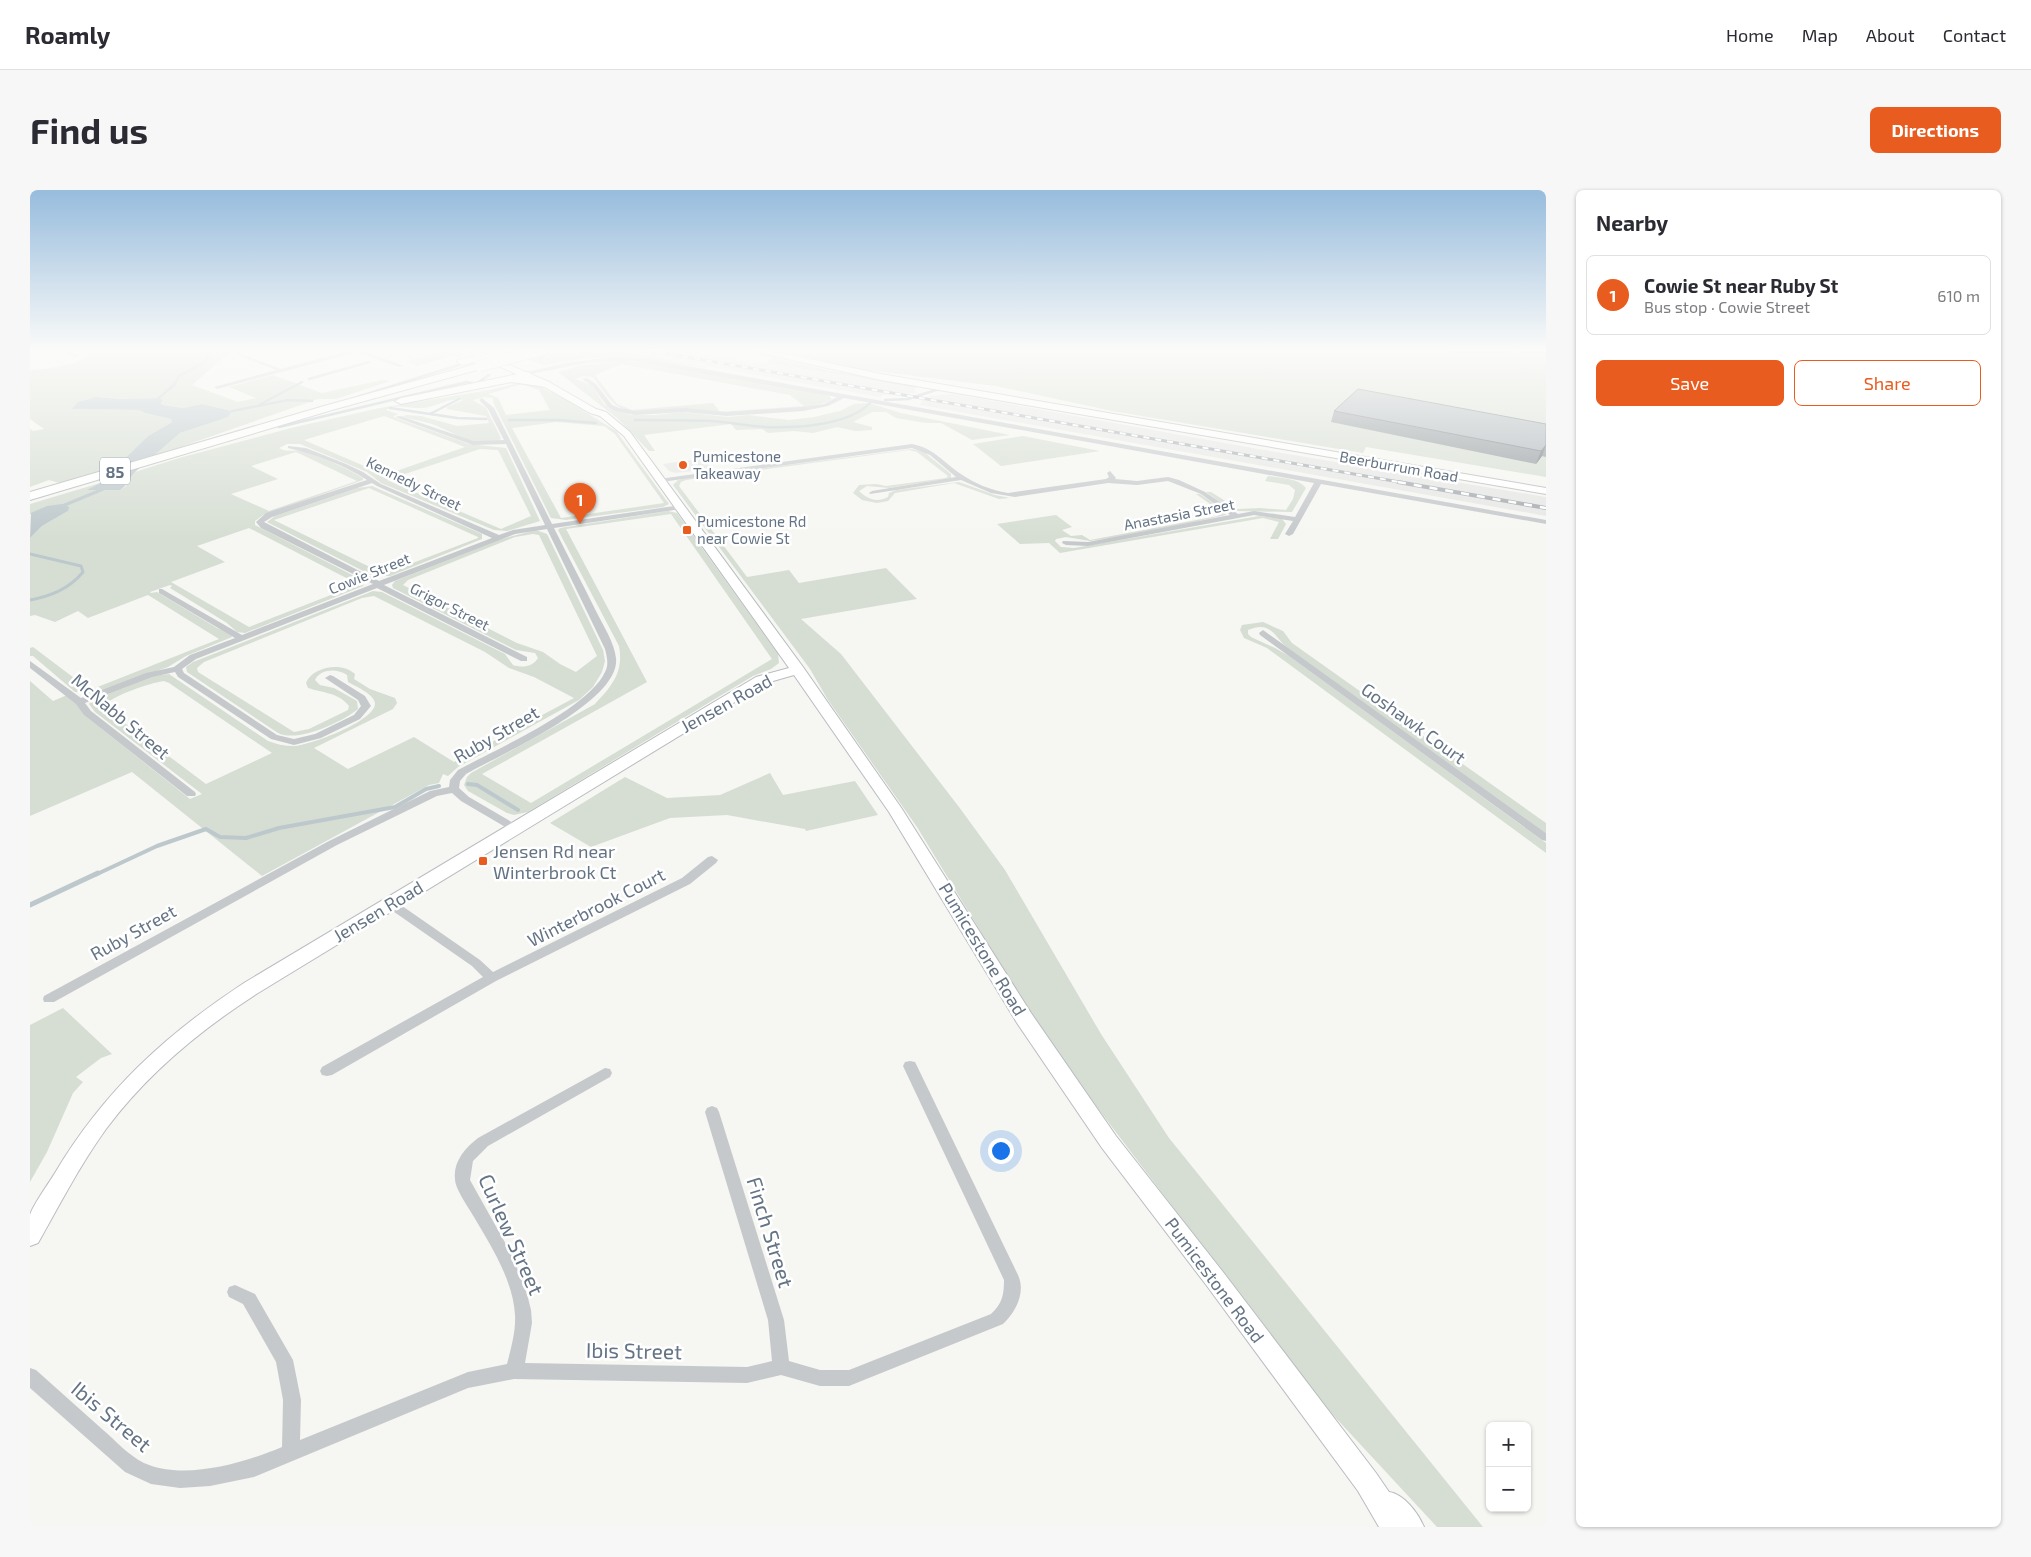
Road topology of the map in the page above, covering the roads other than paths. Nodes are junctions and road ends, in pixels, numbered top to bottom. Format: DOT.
graph roads {
  1 [pos="305,412"];
  2 [pos="314,412"];
  3 [pos="318,412"];
  4 [pos="347,412"];
  5 [pos="493,412"];
  6 [pos="598,412"];
  7 [pos="707,412"];
  8 [pos="751,412"];
  9 [pos="940,412"];
  10 [pos="1084,412"];
  11 [pos="603,414"];
  12 [pos="398,417"];
  13 [pos="268,425"];
  14 [pos="508,442"];
  15 [pos="200,447"];
  16 [pos="290,447"];
  17 [pos="810,452"];
  18 [pos="817,459"];
  19 [pos="962,478"];
  20 [pos="661,480"];
  21 [pos="372,481"];
  22 [pos="1318,482"];
  23 [pos="1546,491"];
  24 [pos="872,493"];
  25 [pos="30,498"];
  26 [pos="681,507"];
  27 [pos="1236,516"];
  28 [pos="1297,519"];
  29 [pos="1546,522"];
  30 [pos="549,525"];
  31 [pos="1289,534"];
  32 [pos="498,537"];
  33 [pos="1066,543"];
  34 [pos="378,584"];
  35 [pos="162,591"];
  36 [pos="1263,633"];
  37 [pos="242,638"];
  38 [pos="524,659"];
  39 [pos="30,664"];
  40 [pos="177,669"];
  41 [pos="798,670"];
  42 [pos="330,678"];
  43 [pos="80,702"];
  44 [pos="454,789"];
  45 [pos="191,794"];
  46 [pos="516,829"];
  47 [pos="1546,838"];
  48 [pos="712,860"];
  49 [pos="391,904"];
  50 [pos="492,978"];
  51 [pos="48,999"];
  52 [pos="910,1066"];
  53 [pos="327,1071"];
  54 [pos="605,1073"];
  55 [pos="712,1112"];
  56 [pos="30,1236"];
  57 [pos="235,1292"];
  58 [pos="781,1367"];
  59 [pos="514,1371"];
  60 [pos="30,1376"];
  61 [pos="291,1454"];
  62 [pos="1367,1482"];
  63 [pos="1395,1527"];
  64 [pos="1410,1527"];
  1 -- 13 [label="highway"];
  2 -- 13 [label="highway, 85"];
  3 -- 15 [label="highway, 85"];
  4 -- 15 [label="highway"];
  5 -- 14 [label="street, Ruby Street"];
  6 -- 11 [label="main road, Pumicestone Road"];
  7 -- 8 [label="street"];
  9 -- 22 [label="street"];
  10 -- 23 [label="main road, Beerburrum Road"];
  11 -- 20 [label="main road, Pumicestone Road"];
  12 -- 14 [label="street"];
  13 -- 15 [label="highway, 85"];
  14 -- 30 [label="street, Ruby Street"];
  15 -- 25 [label="highway, 85"];
  16 -- 21 [label="street, Kennedy Street"];
  17 -- 18 [label="street"];
  18 -- 19 [label="street"];
  18 -- 20 [label="street"];
  19 -- 24 [label="street"];
  19 -- 27 [label="street"];
  20 -- 26 [label="main road, Pumicestone Road"];
  21 -- 32 [label="street, Kennedy Street"];
  21 -- 34 [label="street, Grigor Street"];
  22 -- 28 [label="street"];
  22 -- 29 [label="street"];
  26 -- 30 [label="street, Cowie Street"];
  26 -- 41 [label="main road, Pumicestone Road"];
  27 -- 28 [label="street, Anastasia Street"];
  27 -- 33 [label="street, Anastasia Street"];
  28 -- 31 [label="street"];
  30 -- 32 [label="street, Cowie Street"];
  30 -- 44 [label="street, Ruby Street"];
  32 -- 34 [label="street, Cowie Street"];
  34 -- 37 [label="street, Cowie Street"];
  34 -- 38 [label="street, Grigor Street"];
  35 -- 37 [label="street"];
  36 -- 47 [label="street, Goshawk Court"];
  37 -- 40 [label="street, Cowie Street"];
  39 -- 43 [label="street, McNabb Street"];
  40 -- 42 [label="street"];
  40 -- 43 [label="street, Cowie Street"];
  41 -- 46 [label="main road, Jensen Road"];
  41 -- 62 [label="main road, Pumicestone Road"];
  43 -- 45 [label="street, McNabb Street"];
  44 -- 46 [label="street"];
  44 -- 51 [label="street, Ruby Street"];
  46 -- 49 [label="main road, Jensen Road"];
  48 -- 50 [label="street, Winterbrook Court"];
  49 -- 50 [label="street"];
  49 -- 56 [label="main road, Jensen Road"];
  50 -- 53 [label="street, Winterbrook Court"];
  52 -- 58 [label="street, Ibis Street"];
  54 -- 59 [label="street, Curlew Street"];
  55 -- 58 [label="street, Finch Street"];
  57 -- 61 [label="street"];
  58 -- 59 [label="street, Ibis Street"];
  59 -- 61 [label="street, Ibis Street"];
  60 -- 61 [label="street, Ibis Street"];
  62 -- 63 [label="main road, Pumicestone Road"];
  62 -- 64 [label="main road, Pumicestone Road"];
}
